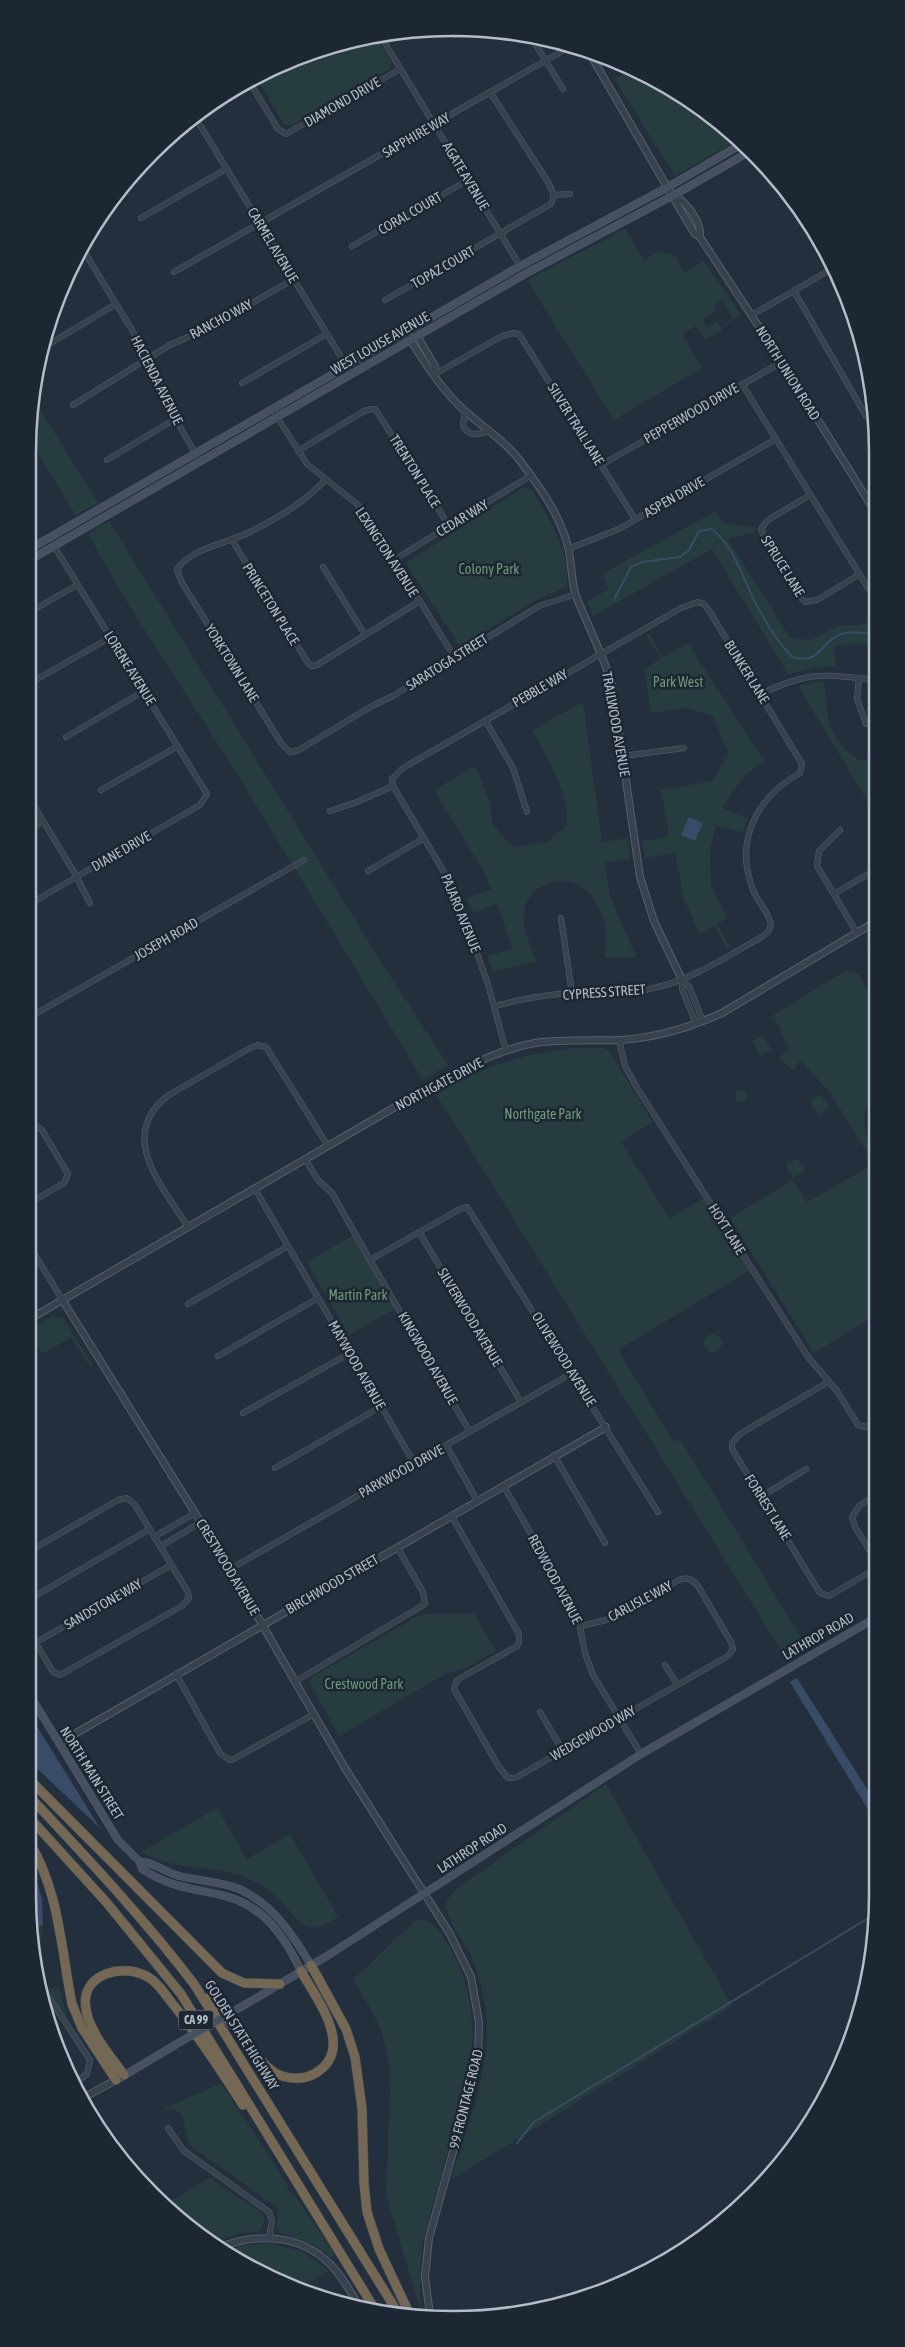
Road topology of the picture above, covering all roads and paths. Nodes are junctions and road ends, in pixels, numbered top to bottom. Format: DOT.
graph roads {
  1 [pos="384,42"];
  2 [pos="536,44"];
  3 [pos="562,51"];
  4 [pos="546,60"];
  5 [pos="594,61"];
  6 [pos="400,69"];
  7 [pos="253,87"];
  8 [pos="563,90"];
  9 [pos="490,92"];
  10 [pos="198,123"];
  11 [pos="434,124"];
  12 [pos="735,148"];
  13 [pos="744,155"];
  14 [pos="226,170"];
  15 [pos="468,180"];
  16 [pos="668,187"];
  17 [pos="570,194"];
  18 [pos="554,195"];
  19 [pos="674,195"];
  20 [pos="141,218"];
  21 [pos="260,223"];
  22 [pos="501,234"];
  23 [pos="352,246"];
  24 [pos="85,257"];
  25 [pos="520,266"];
  26 [pos="827,271"];
  27 [pos="174,272"];
  28 [pos="294,279"];
  29 [pos="794,291"];
  30 [pos="385,300"];
  31 [pos="116,304"];
  32 [pos="752,315"];
  33 [pos="413,329"];
  34 [pos="328,334"];
  35 [pos="408,336"];
  36 [pos="417,336"];
  37 [pos="51,343"];
  38 [pos="149,358"];
  39 [pos="782,362"];
  40 [pos="347,366"];
  41 [pos="352,374"];
  42 [pos="435,374"];
  43 [pos="242,384"];
  44 [pos="742,384"];
  45 [pos="73,405"];
  46 [pos="272,409"];
  47 [pos="465,411"];
  48 [pos="867,416"];
  49 [pos="276,417"];
  50 [pos="175,419"];
  51 [pos="491,431"];
  52 [pos="776,439"];
  53 [pos="298,451"];
  54 [pos="196,454"];
  55 [pos="108,460"];
  56 [pos="200,461"];
  57 [pos="601,465"];
  58 [pos="530,476"];
  59 [pos="325,480"];
  60 [pos="810,495"];
  61 [pos="867,499"];
  62 [pos="869,502"];
  63 [pos="635,519"];
  64 [pos="449,526"];
  65 [pos="232,540"];
  66 [pos="36,545"];
  67 [pos="54,546"];
  68 [pos="568,549"];
  69 [pos="36,556"];
  70 [pos="394,560"];
  71 [pos="323,567"];
  72 [pos="860,574"];
  73 [pos="77,585"];
  74 [pos="869,588"];
  75 [pos="576,594"];
  76 [pos="420,601"];
  77 [pos="698,602"];
  78 [pos="36,608"];
  79 [pos="364,635"];
  80 [pos="110,637"];
  81 [pos="603,653"];
  82 [pos="455,658"];
  83 [pos="859,678"];
  84 [pos="869,679"];
  85 [pos="36,680"];
  86 [pos="144,691"];
  87 [pos="761,694"];
  88 [pos="485,720"];
  89 [pos="866,724"];
  90 [pos="321,736"];
  91 [pos="66,737"];
  92 [pos="178,746"];
  93 [pos="684,748"];
  94 [pos="622,756"];
  95 [pos="392,786"];
  96 [pos="101,790"];
  97 [pos="206,791"];
  98 [pos="36,809"];
  99 [pos="330,811"];
  100 [pos="527,812"];
  101 [pos="43,821"];
  102 [pos="36,825"];
  103 [pos="840,830"];
  104 [pos="424,838"];
  105 [pos="304,860"];
  106 [pos="368,871"];
  107 [pos="869,874"];
  108 [pos="77,877"];
  109 [pos="834,894"];
  110 [pos="36,900"];
  111 [pos="90,903"];
  112 [pos="764,911"];
  113 [pos="561,918"];
  114 [pos="869,926"];
  115 [pos="857,933"];
  116 [pos="682,980"];
  117 [pos="572,993"];
  118 [pos="495,1006"];
  119 [pos="36,1013"];
  120 [pos="703,1021"];
  121 [pos="696,1024"];
  122 [pos="619,1040"];
  123 [pos="506,1051"];
  124 [pos="36,1126"];
  125 [pos="328,1146"];
  126 [pos="305,1159"];
  127 [pos="254,1189"];
  128 [pos="36,1199"];
  129 [pos="188,1227"];
  130 [pos="419,1232"];
  131 [pos="288,1246"];
  132 [pos="36,1256"];
  133 [pos="370,1260"];
  134 [pos="318,1298"];
  135 [pos="63,1301"];
  136 [pos="188,1304"];
  137 [pos="36,1316"];
  138 [pos="350,1353"];
  139 [pos="218,1356"];
  140 [pos="572,1373"];
  141 [pos="828,1382"];
  142 [pos="521,1402"];
  143 [pos="382,1406"];
  144 [pos="243,1413"];
  145 [pos="869,1424"];
  146 [pos="606,1427"];
  147 [pos="470,1432"];
  148 [pos="446,1446"];
  149 [pos="554,1455"];
  150 [pos="414,1463"];
  151 [pos="275,1468"];
  152 [pos="806,1469"];
  153 [pos="503,1485"];
  154 [pos="761,1496"];
  155 [pos="477,1500"];
  156 [pos="869,1500"];
  157 [pos="658,1512"];
  158 [pos="196,1513"];
  159 [pos="451,1515"];
  160 [pos="201,1522"];
  161 [pos="150,1529"];
  162 [pos="154,1537"];
  163 [pos="605,1543"];
  164 [pos="160,1546"];
  165 [pos="36,1547"];
  166 [pos="397,1547"];
  167 [pos="869,1549"];
  168 [pos="171,1565"];
  169 [pos="230,1569"];
  170 [pos="869,1573"];
  171 [pos="36,1595"];
  172 [pos="869,1622"];
  173 [pos="263,1624"];
  174 [pos="581,1626"];
  175 [pos="727,1636"];
  176 [pos="36,1642"];
  177 [pos="36,1644"];
  178 [pos="666,1665"];
  179 [pos="176,1674"];
  180 [pos="296,1681"];
  181 [pos="677,1684"];
  182 [pos="36,1705"];
  183 [pos="540,1712"];
  184 [pos="314,1714"];
  185 [pos="620,1718"];
  186 [pos="59,1743"];
  187 [pos="563,1751"];
  188 [pos="641,1754"];
  189 [pos="36,1786"];
  190 [pos="36,1803"];
  191 [pos="36,1825"];
  192 [pos="36,1856"];
  193 [pos="140,1862"];
  194 [pos="424,1894"];
  195 [pos="311,1965"];
  196 [pos="301,1971"];
  197 [pos="194,1984"];
  198 [pos="280,1984"];
  199 [pos="49,1997"];
  200 [pos="120,2077"];
  201 [pos="79,2080"];
  202 [pos="88,2095"];
  203 [pos="168,2128"];
  204 [pos="269,2237"];
  205 [pos="226,2244"];
  206 [pos="335,2245"];
  207 [pos="354,2299"];
  208 [pos="371,2303"];
  209 [pos="394,2306"];
  210 [pos="407,2308"];
  211 [pos="429,2310"];
  1 -- 6 [label="street, AGATE AVENUE"];
  2 -- 4 [label="street"];
  3 -- 4 [label="street, SAPPHIRE WAY"];
  4 -- 8 [label="street"];
  4 -- 9 [label="street, SAPPHIRE WAY"];
  5 -- 16 [label="street, NORTH UNION ROAD"];
  6 -- 7 [label="street, DIAMOND DRIVE"];
  6 -- 11 [label="street, AGATE AVENUE"];
  9 -- 11 [label="street, SAPPHIRE WAY"];
  9 -- 18 [label="street"];
  10 -- 14 [label="street, CARMEL AVENUE"];
  11 -- 15 [label="street, AGATE AVENUE"];
  11 -- 21 [label="street, SAPPHIRE WAY"];
  12 -- 16 [label="main road, WEST LOUISE AVENUE"];
  13 -- 19 [label="main road, WEST LOUISE AVENUE"];
  14 -- 20 [label="street"];
  14 -- 21 [label="street, CARMEL AVENUE"];
  15 -- 22 [label="street, AGATE AVENUE"];
  15 -- 23 [label="street, CORAL COURT"];
  16 -- 19 [label="street, NORTH UNION ROAD"];
  16 -- 25 [label="main road, WEST LOUISE AVENUE"];
  17 -- 18 [label="street"];
  18 -- 22 [label="street, TOPAZ COURT"];
  19 -- 32 [label="street, NORTH UNION ROAD"];
  19 -- 36 [label="main road, WEST LOUISE AVENUE"];
  21 -- 27 [label="street, SAPPHIRE WAY"];
  21 -- 28 [label="street, CARMEL AVENUE"];
  22 -- 25 [label="street, AGATE AVENUE"];
  22 -- 30 [label="street, TOPAZ COURT"];
  24 -- 31 [label="street, HACIENDA AVENUE"];
  25 -- 33 [label="main road, WEST LOUISE AVENUE"];
  26 -- 29 [label="street"];
  28 -- 34 [label="street, CARMEL AVENUE"];
  28 -- 38 [label="street, RANCHO WAY"];
  29 -- 32 [label="street"];
  29 -- 48 [label="street"];
  31 -- 37 [label="street"];
  31 -- 38 [label="street, HACIENDA AVENUE"];
  32 -- 39 [label="street, NORTH UNION ROAD"];
  33 -- 35 [label="main road, WEST LOUISE AVENUE"];
  33 -- 36 [label="street, TRAILWOOD AVENUE"];
  34 -- 40 [label="street, CARMEL AVENUE"];
  34 -- 43 [label="street"];
  35 -- 36 [label="main road, WEST LOUISE AVENUE"];
  35 -- 40 [label="main road, WEST LOUISE AVENUE"];
  35 -- 41 [label="main road, WEST LOUISE AVENUE"];
  35 -- 42 [label="street, TRAILWOOD AVENUE"];
  36 -- 42 [label="street, TRAILWOOD AVENUE"];
  38 -- 45 [label="street, RANCHO WAY"];
  38 -- 50 [label="street, HACIENDA AVENUE"];
  39 -- 44 [label="street, PEPPERWOOD DRIVE"];
  39 -- 61 [label="street, NORTH UNION ROAD"];
  40 -- 41 [label="street, CARMEL AVENUE"];
  40 -- 46 [label="main road, WEST LOUISE AVENUE"];
  41 -- 49 [label="main road, WEST LOUISE AVENUE"];
  42 -- 47 [label="street, TRAILWOOD AVENUE"];
  42 -- 57 [label="street, SILVER TRAIL LANE"];
  44 -- 52 [label="street"];
  44 -- 57 [label="street, PEPPERWOOD DRIVE"];
  46 -- 49 [label="street, LEXINGTON AVENUE"];
  46 -- 54 [label="main road, WEST LOUISE AVENUE"];
  47 -- 51 [label="street, TRAILWOOD AVENUE"];
  47 -- 51 [label="street"];
  49 -- 53 [label="street, LEXINGTON AVENUE"];
  49 -- 56 [label="main road, WEST LOUISE AVENUE"];
  50 -- 54 [label="street, HACIENDA AVENUE"];
  50 -- 55 [label="street"];
  51 -- 58 [label="street, TRAILWOOD AVENUE"];
  52 -- 60 [label="street"];
  52 -- 63 [label="street, ASPEN DRIVE"];
  53 -- 59 [label="street, LEXINGTON AVENUE"];
  53 -- 64 [label="street, TRENTON PLACE"];
  54 -- 56 [label="street, HACIENDA AVENUE"];
  54 -- 66 [label="main road, WEST LOUISE AVENUE"];
  56 -- 67 [label="main road, WEST LOUISE AVENUE"];
  57 -- 63 [label="street, SILVER TRAIL LANE"];
  58 -- 64 [label="street, CEDAR WAY"];
  58 -- 68 [label="street, TRAILWOOD AVENUE"];
  59 -- 65 [label="street"];
  59 -- 70 [label="street, LEXINGTON AVENUE"];
  60 -- 72 [label="street"];
  60 -- 72 [label="street, SPRUCE LANE"];
  61 -- 62 [label="street, NORTH UNION ROAD"];
  63 -- 68 [label="street, ASPEN DRIVE"];
  64 -- 70 [label="street, CEDAR WAY"];
  65 -- 79 [label="street, PRINCETON PLACE"];
  65 -- 90 [label="street, YORKTOWN LANE"];
  67 -- 69 [label="main road, WEST LOUISE AVENUE"];
  67 -- 73 [label="street, LORENE AVENUE"];
  68 -- 75 [label="street, TRAILWOOD AVENUE"];
  70 -- 76 [label="street, LEXINGTON AVENUE"];
  71 -- 79 [label="street"];
  72 -- 74 [label="street"];
  73 -- 78 [label="street"];
  73 -- 80 [label="street, LORENE AVENUE"];
  75 -- 81 [label="street, TRAILWOOD AVENUE"];
  75 -- 82 [label="street, SARATOGA STREET"];
  76 -- 79 [label="street"];
  76 -- 82 [label="street, LEXINGTON AVENUE"];
  77 -- 81 [label="street, PEBBLE WAY"];
  77 -- 87 [label="street, BUNKER LANE"];
  80 -- 85 [label="street"];
  80 -- 86 [label="street, LORENE AVENUE"];
  81 -- 88 [label="street, PEBBLE WAY"];
  81 -- 94 [label="street, TRAILWOOD AVENUE"];
  82 -- 90 [label="street, SARATOGA STREET"];
  83 -- 84 [label="street"];
  83 -- 87 [label="street"];
  83 -- 89 [label="street"];
  86 -- 91 [label="street"];
  86 -- 92 [label="street, LORENE AVENUE"];
  87 -- 112 [label="street, BUNKER LANE"];
  88 -- 95 [label="street, PEBBLE WAY"];
  88 -- 100 [label="street"];
  92 -- 96 [label="street"];
  92 -- 97 [label="street, LORENE AVENUE"];
  93 -- 94 [label="street"];
  94 -- 116 [label="street, TRAILWOOD AVENUE"];
  95 -- 99 [label="street"];
  95 -- 104 [label="street, PAJARO AVENUE"];
  97 -- 108 [label="street, DIANE DRIVE"];
  98 -- 101 [label="street"];
  101 -- 102 [label="street"];
  101 -- 108 [label="street"];
  103 -- 109 [label="street"];
  104 -- 106 [label="street"];
  104 -- 118 [label="street, PAJARO AVENUE"];
  105 -- 119 [label="street, JOSEPH ROAD"];
  107 -- 109 [label="street"];
  108 -- 110 [label="street, DIANE DRIVE"];
  108 -- 111 [label="street"];
  109 -- 115 [label="street"];
  112 -- 116 [label="street, CYPRESS STREET"];
  113 -- 117 [label="street"];
  114 -- 115 [label="street, NORTHGATE DRIVE"];
  115 -- 120 [label="street, NORTHGATE DRIVE"];
  116 -- 117 [label="street, CYPRESS STREET"];
  116 -- 120 [label="street, TRAILWOOD AVENUE"];
  116 -- 121 [label="street, TRAILWOOD AVENUE"];
  117 -- 118 [label="street, CYPRESS STREET"];
  118 -- 123 [label="street, PAJARO AVENUE"];
  120 -- 121 [label="street, NORTHGATE DRIVE"];
  121 -- 122 [label="street, NORTHGATE DRIVE"];
  122 -- 123 [label="street, NORTHGATE DRIVE"];
  122 -- 141 [label="street, HOYT LANE"];
  123 -- 125 [label="street, NORTHGATE DRIVE"];
  124 -- 128 [label="street"];
  125 -- 126 [label="street, NORTHGATE DRIVE"];
  125 -- 129 [label="street"];
  126 -- 127 [label="street, NORTHGATE DRIVE"];
  126 -- 133 [label="street, KINGWOOD AVENUE"];
  127 -- 129 [label="street, NORTHGATE DRIVE"];
  127 -- 131 [label="street, MAYWOOD AVENUE"];
  129 -- 135 [label="street, NORTHGATE DRIVE"];
  130 -- 133 [label="street"];
  130 -- 140 [label="street, OLIVEWOOD AVENUE"];
  130 -- 142 [label="street, SILVERWOOD AVENUE"];
  131 -- 134 [label="street, MAYWOOD AVENUE"];
  131 -- 136 [label="street"];
  132 -- 135 [label="street, CRESTWOOD AVENUE"];
  133 -- 147 [label="street, KINGWOOD AVENUE"];
  134 -- 138 [label="street, MAYWOOD AVENUE"];
  134 -- 139 [label="street"];
  135 -- 137 [label="street, NORTHGATE DRIVE"];
  135 -- 158 [label="street, CRESTWOOD AVENUE"];
  138 -- 143 [label="street, MAYWOOD AVENUE"];
  138 -- 144 [label="street"];
  140 -- 142 [label="street, PARKWOOD DRIVE"];
  140 -- 146 [label="street, OLIVEWOOD AVENUE"];
  141 -- 145 [label="street, HOYT LANE"];
  141 -- 154 [label="street, FORREST LANE"];
  142 -- 147 [label="street, PARKWOOD DRIVE"];
  143 -- 150 [label="street, MAYWOOD AVENUE"];
  143 -- 151 [label="street"];
  146 -- 149 [label="street, BIRCHWOOD STREET"];
  146 -- 157 [label="street, OLIVEWOOD AVENUE"];
  147 -- 148 [label="street, PARKWOOD DRIVE"];
  148 -- 150 [label="street, PARKWOOD DRIVE"];
  148 -- 155 [label="street"];
  149 -- 153 [label="street, BIRCHWOOD STREET"];
  149 -- 163 [label="street"];
  150 -- 169 [label="street, PARKWOOD DRIVE"];
  152 -- 154 [label="street"];
  153 -- 155 [label="street, BIRCHWOOD STREET"];
  153 -- 174 [label="street, REDWOOD AVENUE"];
  154 -- 170 [label="street, FORREST LANE"];
  155 -- 159 [label="street, BIRCHWOOD STREET"];
  156 -- 167 [label="street"];
  158 -- 160 [label="street, CRESTWOOD AVENUE"];
  158 -- 162 [label="street"];
  159 -- 166 [label="street, BIRCHWOOD STREET"];
  159 -- 187 [label="street, WEDGEWOOD WAY"];
  160 -- 164 [label="street"];
  160 -- 169 [label="street, CRESTWOOD AVENUE"];
  161 -- 162 [label="street"];
  161 -- 165 [label="street"];
  161 -- 171 [label="street"];
  162 -- 164 [label="street"];
  164 -- 168 [label="street"];
  166 -- 173 [label="street, BIRCHWOOD STREET"];
  166 -- 180 [label="street"];
  168 -- 176 [label="street, SANDSTONE WAY"];
  168 -- 177 [label="street"];
  169 -- 173 [label="street, CRESTWOOD AVENUE"];
  172 -- 188 [label="main road, LATHROP ROAD"];
  173 -- 179 [label="street, BIRCHWOOD STREET"];
  173 -- 180 [label="street, CRESTWOOD AVENUE"];
  174 -- 175 [label="street, CARLISLE WAY"];
  174 -- 185 [label="street, REDWOOD AVENUE"];
  175 -- 181 [label="street, WEDGEWOOD WAY"];
  178 -- 181 [label="street"];
  179 -- 184 [label="street"];
  179 -- 186 [label="street, BIRCHWOOD STREET"];
  180 -- 184 [label="street, CRESTWOOD AVENUE"];
  181 -- 185 [label="street, WEDGEWOOD WAY"];
  182 -- 186 [label="main road, NORTH MAIN STREET"];
  183 -- 187 [label="street"];
  184 -- 194 [label="street, CRESTWOOD AVENUE"];
  185 -- 187 [label="street, WEDGEWOOD WAY"];
  185 -- 188 [label="street, REDWOOD AVENUE"];
  186 -- 193 [label="main road, NORTH MAIN STREET"];
  188 -- 194 [label="main road, LATHROP ROAD"];
  189 -- 198 [label="highway"];
  190 -- 197 [label="highway, GOLDEN STATE HIGHWAY / CA 99"];
  191 -- 206 [label="highway, CA 99"];
  192 -- 200 [label="highway"];
  193 -- 195 [label="main road, NORTH MAIN STREET"];
  193 -- 196 [label="main road, NORTH MAIN STREET"];
  194 -- 195 [label="main road, LATHROP ROAD"];
  194 -- 211 [label="street, 99 FRONTAGE ROAD"];
  195 -- 196 [label="main road, LATHROP ROAD"];
  195 -- 210 [label="highway"];
  196 -- 197 [label="highway"];
  196 -- 198 [label="main road, LATHROP ROAD"];
  197 -- 209 [label="highway, GOLDEN STATE HIGHWAY / CA 99"];
  198 -- 200 [label="main road, LATHROP ROAD, bridge"];
  199 -- 201 [label="street"];
  200 -- 202 [label="street, LATHROP ROAD"];
  200 -- 206 [label="highway"];
  203 -- 204 [label="street"];
  204 -- 205 [label="street"];
  204 -- 207 [label="street"];
  206 -- 208 [label="highway, CA 99"];
}
